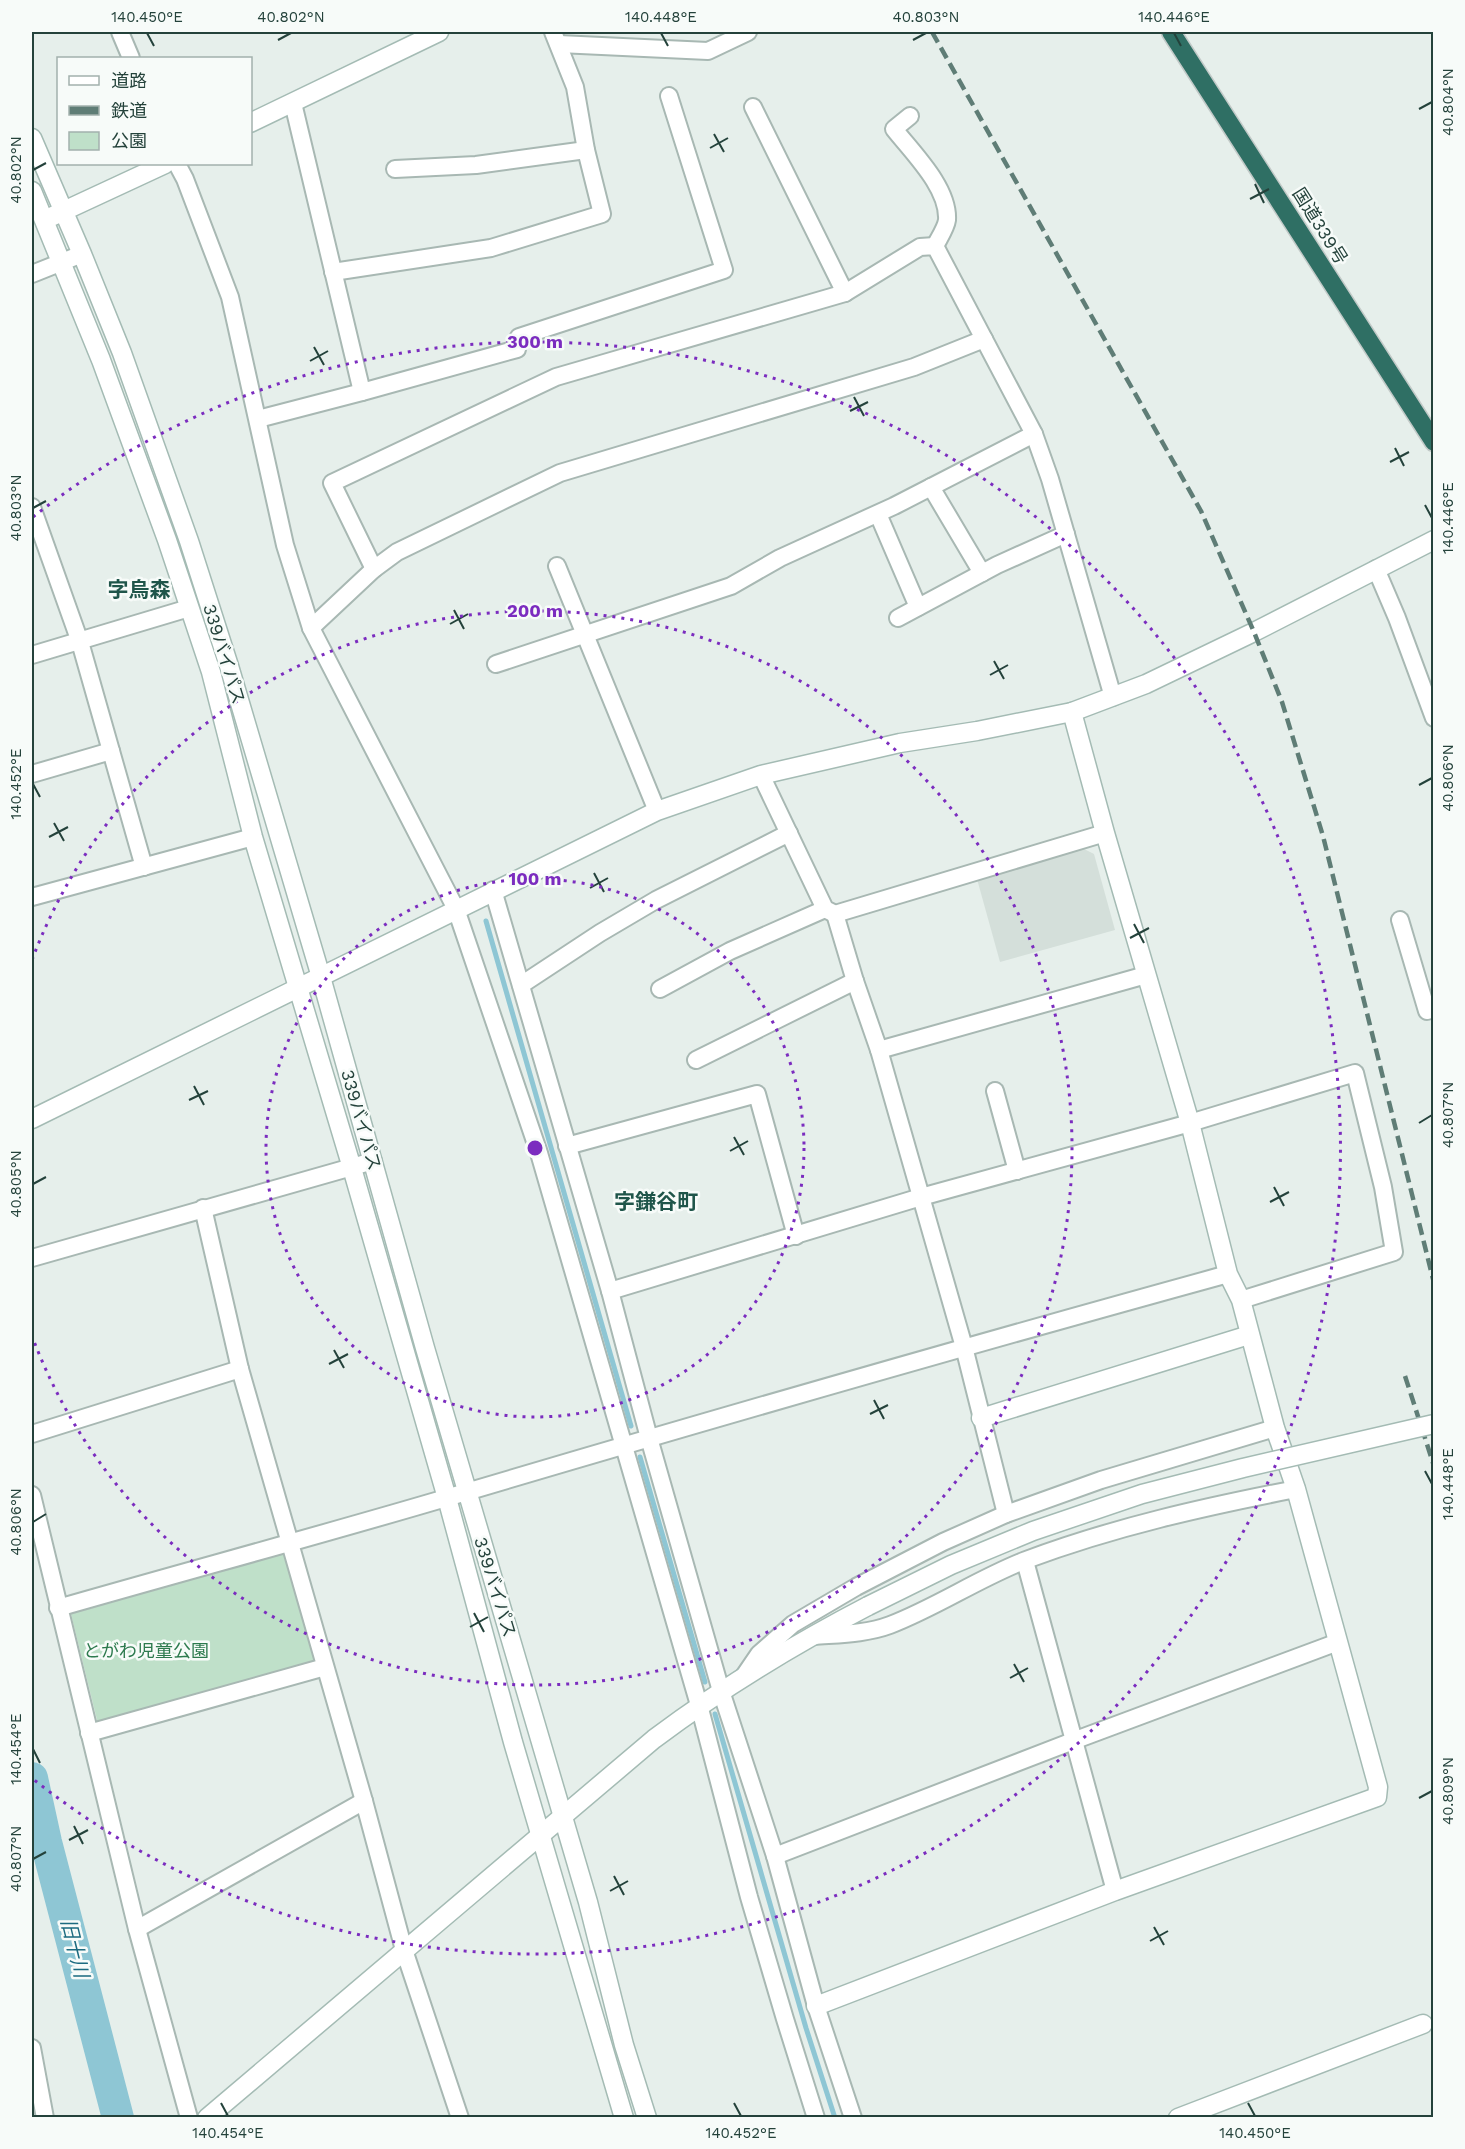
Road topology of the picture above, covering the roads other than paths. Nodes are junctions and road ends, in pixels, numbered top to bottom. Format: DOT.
graph roads {
  1 [pos="120,32"];
  2 [pos="439,32"];
  3 [pos="748,32"];
  4 [pos="1171,32"];
  5 [pos="411,38"];
  6 [pos="556,38"];
  7 [pos="131,57"];
  8 [pos="669,96"];
  9 [pos="293,103"];
  10 [pos="753,107"];
  11 [pos="909,116"];
  12 [pos="252,122"];
  13 [pos="32,138"];
  14 [pos="586,150"];
  15 [pos="163,165"];
  16 [pos="178,165"];
  17 [pos="395,169"];
  18 [pos="32,191"];
  19 [pos="63,212"];
  20 [pos="43,221"];
  21 [pos="935,246"];
  22 [pos="82,254"];
  23 [pos="60,262"];
  24 [pos="333,272"];
  25 [pos="32,274"];
  26 [pos="845,293"];
  27 [pos="984,339"];
  28 [pos="362,392"];
  29 [pos="258,419"];
  30 [pos="1034,434"];
  31 [pos="1434,442"];
  32 [pos="931,487"];
  33 [pos="32,507"];
  34 [pos="878,514"];
  35 [pos="35,528"];
  36 [pos="1066,534"];
  37 [pos="1434,540"];
  38 [pos="557,566"];
  39 [pos="374,569"];
  40 [pos="1377,569"];
  41 [pos="982,573"];
  42 [pos="918,607"];
  43 [pos="189,608"];
  44 [pos="898,618"];
  45 [pos="311,628"];
  46 [pos="586,634"];
  47 [pos="80,642"];
  48 [pos="32,655"];
  49 [pos="496,664"];
  50 [pos="1113,697"];
  51 [pos="1072,712"];
  52 [pos="1434,718"];
  53 [pos="111,751"];
  54 [pos="32,774"];
  55 [pos="761,775"];
  56 [pos="657,811"];
  57 [pos="789,833"];
  58 [pos="1105,833"];
  59 [pos="253,837"];
  60 [pos="144,867"];
  61 [pos="493,890"];
  62 [pos="32,897"];
  63 [pos="456,909"];
  64 [pos="830,911"];
  65 [pos="1400,920"];
  66 [pos="1146,975"];
  67 [pos="321,977"];
  68 [pos="855,981"];
  69 [pos="521,985"];
  70 [pos="299,988"];
  71 [pos="660,989"];
  72 [pos="1434,1009"];
  73 [pos="879,1050"];
  74 [pos="696,1060"];
  75 [pos="995,1090"];
  76 [pos="32,1119"];
  77 [pos="1190,1123"];
  78 [pos="567,1146"];
  79 [pos="373,1161"];
  80 [pos="352,1168"];
  81 [pos="1017,1171"];
  82 [pos="921,1197"];
  83 [pos="202,1208"];
  84 [pos="796,1236"];
  85 [pos="32,1258"];
  86 [pos="1227,1274"];
  87 [pos="610,1291"];
  88 [pos="1241,1300"];
  89 [pos="1249,1335"];
  90 [pos="964,1347"];
  91 [pos="240,1370"];
  92 [pos="981,1418"];
  93 [pos="1434,1424"];
  94 [pos="1275,1428"];
  95 [pos="32,1434"];
  96 [pos="649,1438"];
  97 [pos="624,1444"];
  98 [pos="1296,1489"];
  99 [pos="467,1492"];
  100 [pos="32,1494"];
  101 [pos="447,1498"];
  102 [pos="1006,1514"];
  103 [pos="290,1542"];
  104 [pos="1025,1561"];
  105 [pos="58,1608"];
  106 [pos="814,1636"];
  107 [pos="1338,1642"];
  108 [pos="325,1668"];
  109 [pos="744,1676"];
  110 [pos="721,1691"];
  111 [pos="699,1705"];
  112 [pos="89,1733"];
  113 [pos="1073,1741"];
  114 [pos="364,1800"];
  115 [pos="562,1817"];
  116 [pos="541,1835"];
  117 [pos="775,1856"];
  118 [pos="1115,1891"];
  119 [pos="137,1929"];
  120 [pos="404,1950"];
  121 [pos="816,2006"];
  122 [pos="1428,2026"];
  123 [pos="32,2048"];
  124 [pos="45,2118"];
  125 [pos="189,2118"];
  126 [pos="207,2118"];
  127 [pos="460,2118"];
  128 [pos="624,2118"];
  129 [pos="647,2118"];
  130 [pos="816,2118"];
  131 [pos="853,2118"];
  132 [pos="1178,2118"];
  1 -- 7 [label="street"];
  2 -- 5 [label="street"];
  3 -- 6 [label="street"];
  4 -- 31 [label="highway, 国道339号"];
  5 -- 9 [label="street"];
  6 -- 14 [label="street"];
  8 -- 28 [label="street"];
  9 -- 12 [label="street"];
  9 -- 24 [label="street"];
  10 -- 26 [label="street"];
  11 -- 21 [label="street"];
  13 -- 19 [label="street, 339バイパス"];
  14 -- 17 [label="street"];
  14 -- 24 [label="street"];
  15 -- 19 [label="street"];
  16 -- 29 [label="street"];
  18 -- 20 [label="street"];
  19 -- 20 [label="street"];
  19 -- 22 [label="street, 339バイパス"];
  20 -- 23 [label="street"];
  21 -- 26 [label="street"];
  21 -- 27 [label="street"];
  22 -- 23 [label="street"];
  22 -- 67 [label="street, 339バイパス"];
  23 -- 25 [label="street"];
  23 -- 43 [label="street"];
  24 -- 28 [label="street"];
  26 -- 39 [label="street"];
  27 -- 30 [label="street"];
  27 -- 39 [label="street"];
  28 -- 29 [label="street"];
  29 -- 45 [label="street"];
  30 -- 32 [label="street"];
  30 -- 36 [label="street"];
  32 -- 34 [label="street"];
  32 -- 41 [label="street"];
  33 -- 35 [label="street"];
  34 -- 42 [label="street"];
  34 -- 46 [label="street"];
  35 -- 47 [label="street"];
  36 -- 41 [label="street"];
  36 -- 50 [label="street"];
  37 -- 40 [label="street"];
  38 -- 46 [label="street"];
  39 -- 45 [label="street"];
  40 -- 50 [label="street"];
  40 -- 52 [label="street"];
  41 -- 42 [label="street"];
  42 -- 44 [label="street"];
  43 -- 47 [label="street"];
  43 -- 59 [label="street"];
  45 -- 63 [label="street"];
  46 -- 49 [label="street"];
  46 -- 56 [label="street"];
  47 -- 48 [label="street"];
  47 -- 53 [label="street"];
  50 -- 51 [label="street"];
  51 -- 55 [label="street"];
  51 -- 58 [label="street"];
  53 -- 54 [label="street"];
  53 -- 60 [label="street"];
  55 -- 56 [label="street"];
  55 -- 57 [label="street"];
  56 -- 61 [label="street"];
  57 -- 64 [label="street"];
  57 -- 69 [label="street"];
  58 -- 64 [label="street"];
  58 -- 66 [label="street"];
  59 -- 60 [label="street"];
  59 -- 70 [label="street"];
  60 -- 62 [label="street"];
  61 -- 63 [label="street"];
  61 -- 69 [label="street"];
  63 -- 67 [label="street"];
  63 -- 97 [label="street"];
  64 -- 68 [label="street"];
  64 -- 71 [label="street"];
  65 -- 72 [label="street"];
  66 -- 73 [label="street"];
  66 -- 77 [label="street"];
  67 -- 70 [label="street"];
  67 -- 79 [label="street, 339バイパス"];
  68 -- 73 [label="street"];
  68 -- 74 [label="street"];
  69 -- 78 [label="street"];
  70 -- 76 [label="street"];
  70 -- 80 [label="street"];
  73 -- 82 [label="street"];
  75 -- 81 [label="street"];
  77 -- 81 [label="street"];
  77 -- 86 [label="street"];
  77 -- 88 [label="street"];
  78 -- 84 [label="street"];
  78 -- 87 [label="street"];
  79 -- 80 [label="street"];
  79 -- 99 [label="street, 339バイパス"];
  80 -- 83 [label="street"];
  80 -- 101 [label="street"];
  81 -- 82 [label="street"];
  82 -- 84 [label="street"];
  82 -- 90 [label="street"];
  83 -- 85 [label="street"];
  83 -- 91 [label="street"];
  84 -- 87 [label="street"];
  86 -- 88 [label="street"];
  86 -- 90 [label="street"];
  87 -- 96 [label="street"];
  88 -- 89 [label="street"];
  89 -- 92 [label="street"];
  89 -- 94 [label="street"];
  90 -- 92 [label="street"];
  90 -- 96 [label="street"];
  91 -- 95 [label="street"];
  91 -- 103 [label="street"];
  92 -- 102 [label="street"];
  93 -- 106 [label="street, bridge"];
  94 -- 98 [label="street"];
  94 -- 102 [label="street"];
  96 -- 97 [label="street"];
  96 -- 110 [label="street"];
  97 -- 99 [label="street"];
  97 -- 111 [label="street"];
  98 -- 104 [label="street"];
  98 -- 107 [label="street"];
  99 -- 101 [label="street"];
  99 -- 115 [label="street, 339バイパス"];
  100 -- 105 [label="street"];
  101 -- 103 [label="street"];
  101 -- 116 [label="street"];
  102 -- 109 [label="street"];
  103 -- 105 [label="street"];
  103 -- 108 [label="street"];
  104 -- 106 [label="street"];
  104 -- 113 [label="street"];
  105 -- 112 [label="street"];
  106 -- 109 [label="street"];
  107 -- 113 [label="street"];
  107 -- 118 [label="street"];
  108 -- 112 [label="street"];
  108 -- 114 [label="street"];
  109 -- 110 [label="street"];
  110 -- 111 [label="street"];
  110 -- 117 [label="street"];
  111 -- 115 [label="street"];
  111 -- 130 [label="street"];
  112 -- 119 [label="street"];
  113 -- 117 [label="street"];
  113 -- 118 [label="street"];
  114 -- 119 [label="street"];
  114 -- 120 [label="street"];
  115 -- 116 [label="street"];
  115 -- 129 [label="street, 339バイパス"];
  116 -- 120 [label="street"];
  116 -- 128 [label="street"];
  117 -- 121 [label="street"];
  118 -- 121 [label="street"];
  119 -- 125 [label="street"];
  120 -- 126 [label="street"];
  120 -- 127 [label="street"];
  121 -- 131 [label="street"];
  122 -- 132 [label="street"];
  123 -- 124 [label="street"];
}
